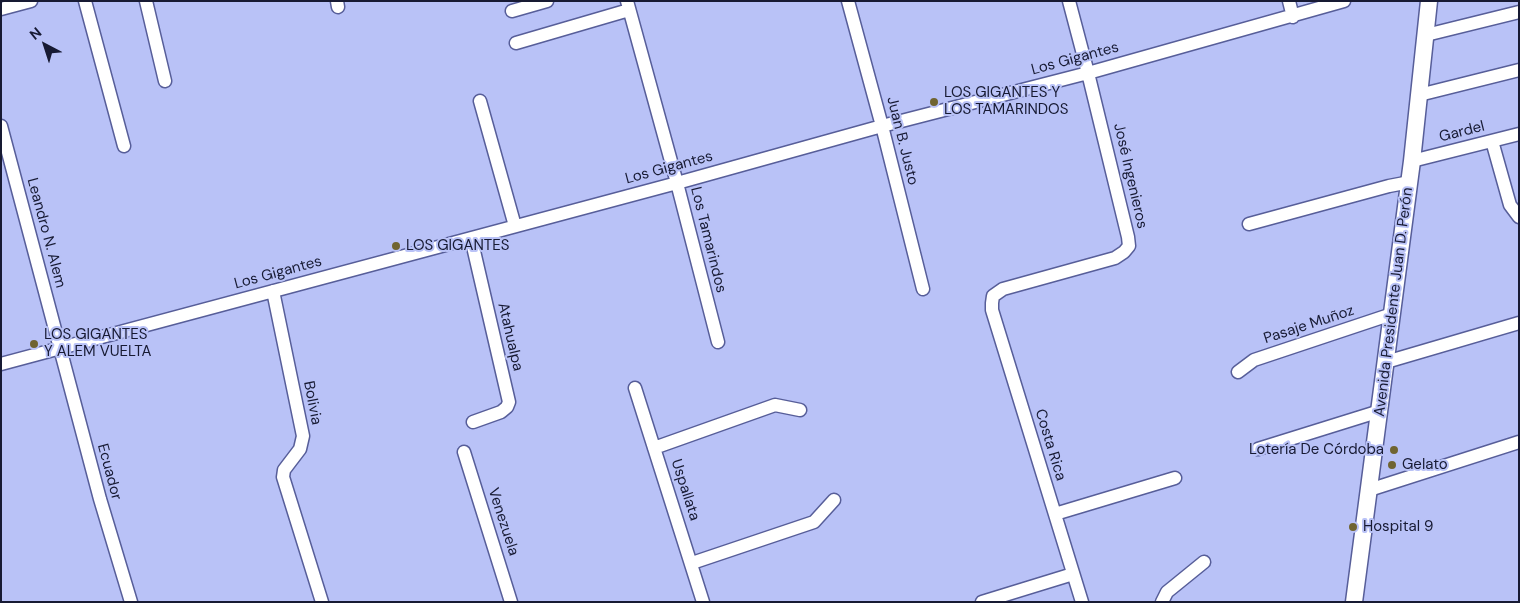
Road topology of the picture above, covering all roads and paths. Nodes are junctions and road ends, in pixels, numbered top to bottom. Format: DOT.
graph roads {
  1 [pos="31,1"];
  2 [pos="85,1"];
  3 [pos="146,1"];
  4 [pos="547,1"];
  5 [pos="848,1"];
  6 [pos="1069,1"];
  7 [pos="1289,1"];
  8 [pos="1344,1"];
  9 [pos="1429,1"];
  10 [pos="628,6"];
  11 [pos="1,9"];
  12 [pos="512,11"];
  13 [pos="1519,12"];
  14 [pos="1293,17"];
  15 [pos="1426,35"];
  16 [pos="516,43"];
  17 [pos="1519,70"];
  18 [pos="1088,72"];
  19 [pos="165,81"];
  20 [pos="1419,95"];
  21 [pos="480,101"];
  22 [pos="1,126"];
  23 [pos="882,126"];
  24 [pos="1519,134"];
  25 [pos="1492,141"];
  26 [pos="124,146"];
  27 [pos="1412,161"];
  28 [pos="1410,182"];
  29 [pos="677,183"];
  30 [pos="1519,217"];
  31 [pos="1249,224"];
  32 [pos="515,226"];
  33 [pos="470,238"];
  34 [pos="923,288"];
  35 [pos="273,291"];
  36 [pos="993,296"];
  37 [pos="1392,314"];
  38 [pos="1519,323"];
  39 [pos="718,342"];
  40 [pos="60,349"];
  41 [pos="1386,362"];
  42 [pos="1,364"];
  43 [pos="1238,372"];
  44 [pos="635,388"];
  45 [pos="800,410"];
  46 [pos="1380,411"];
  47 [pos="473,422"];
  48 [pos="1519,442"];
  49 [pos="654,448"];
  50 [pos="1258,450"];
  51 [pos="464,452"];
  52 [pos="1175,478"];
  53 [pos="1369,490"];
  54 [pos="834,500"];
  55 [pos="1055,514"];
  56 [pos="1204,562"];
  57 [pos="692,563"];
  58 [pos="1073,574"];
  59 [pos="1172,588"];
  60 [pos="131,602"];
  61 [pos="322,602"];
  62 [pos="511,602"];
  63 [pos="703,602"];
  64 [pos="982,602"];
  65 [pos="1082,602"];
  66 [pos="1162,602"];
  67 [pos="1176,602"];
  68 [pos="1354,602"];
  1 -- 11 [label="street"];
  2 -- 26 [label="street"];
  3 -- 19 [label="street"];
  4 -- 12 [label="street"];
  5 -- 23 [label="street, Juan B. Justo"];
  6 -- 18 [label="street, José Ingenieros"];
  7 -- 14 [label="street"];
  8 -- 14 [label="street, Los Gigantes"];
  9 -- 15 [label="main road, Avenida Presidente Juan D. Perón"];
  10 -- 16 [label="street"];
  10 -- 29 [label="street, Los Tamarindos"];
  13 -- 15 [label="street"];
  14 -- 18 [label="street, Los Gigantes"];
  15 -- 20 [label="main road, Avenida Presidente Juan D. Perón"];
  17 -- 20 [label="street"];
  18 -- 23 [label="street, Los Gigantes"];
  18 -- 36 [label="street, José Ingenieros"];
  20 -- 27 [label="main road, Avenida Presidente Juan D. Perón"];
  21 -- 32 [label="street"];
  22 -- 40 [label="street, Leandro N. Alem"];
  23 -- 29 [label="street, Los Gigantes"];
  23 -- 34 [label="street, Juan B. Justo"];
  24 -- 25 [label="street, Gardel"];
  25 -- 27 [label="street, Gardel"];
  25 -- 30 [label="street"];
  27 -- 28 [label="main road, Avenida Presidente Juan D. Perón"];
  28 -- 31 [label="street"];
  28 -- 37 [label="main road, Avenida Presidente Juan D. Perón"];
  29 -- 32 [label="street, Los Gigantes"];
  29 -- 39 [label="street, Los Tamarindos"];
  32 -- 33 [label="street, Los Gigantes"];
  33 -- 35 [label="street, Los Gigantes"];
  33 -- 47 [label="street, Atahualpa"];
  35 -- 40 [label="street, Los Gigantes"];
  35 -- 61 [label="street, Bolivia"];
  36 -- 55 [label="street, Costa Rica"];
  37 -- 41 [label="main road, Avenida Presidente Juan D. Perón"];
  37 -- 43 [label="street, Pasaje Muñoz"];
  38 -- 41 [label="street"];
  40 -- 42 [label="street, Los Gigantes"];
  40 -- 60 [label="street, Ecuador"];
  41 -- 46 [label="main road, Avenida Presidente Juan D. Perón"];
  44 -- 49 [label="street, Uspallata"];
  45 -- 49 [label="street"];
  46 -- 50 [label="street"];
  46 -- 53 [label="main road, Avenida Presidente Juan D. Perón"];
  48 -- 53 [label="street"];
  49 -- 57 [label="street, Uspallata"];
  51 -- 62 [label="street, Venezuela"];
  52 -- 55 [label="street"];
  53 -- 68 [label="main road, Avenida Presidente Juan D. Perón"];
  54 -- 57 [label="street"];
  55 -- 58 [label="street, Costa Rica"];
  56 -- 59 [label="street"];
  57 -- 63 [label="street, Uspallata"];
  58 -- 64 [label="street"];
  58 -- 65 [label="street, Costa Rica"];
  59 -- 66 [label="street"];
  59 -- 67 [label="street"];
}
